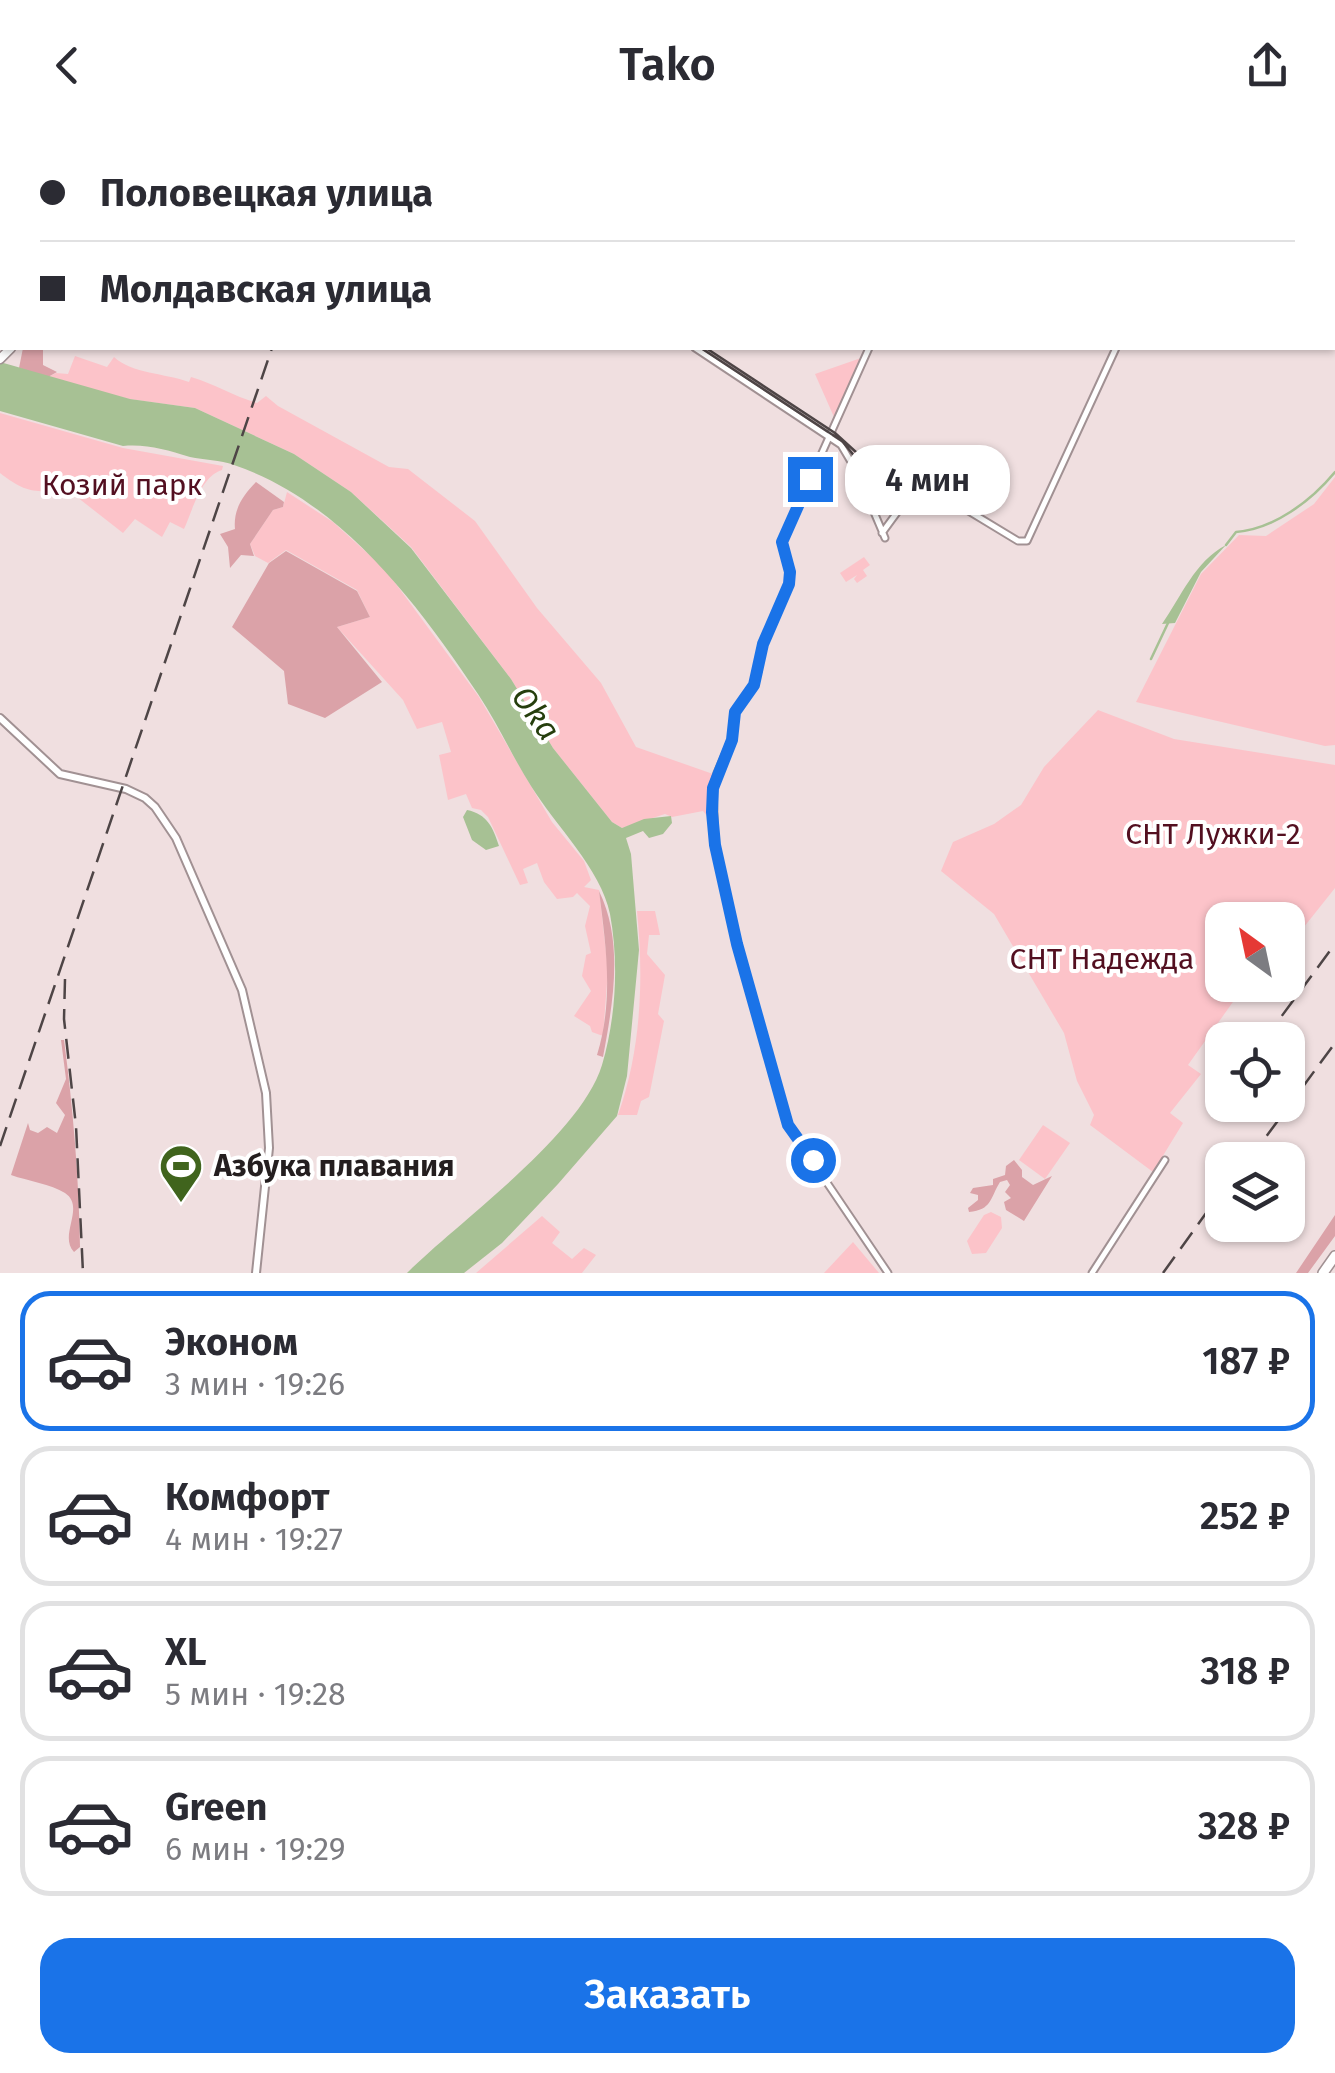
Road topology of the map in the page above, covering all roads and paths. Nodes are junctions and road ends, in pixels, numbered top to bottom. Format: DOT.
graph roads {
  1 [pos="698,350"];
  2 [pos="868,350"];
  3 [pos="1115,350"];
  4 [pos="831,436"];
  5 [pos="0,718"];
  6 [pos="1164,1160"];
  7 [pos="1335,1256"];
  8 [pos="256,1273"];
  9 [pos="888,1273"];
  10 [pos="1092,1273"];
  11 [pos="1323,1273"];
  1 -- 4 [label="street"];
  2 -- 4 [label="street"];
  3 -- 4 [label="street"];
  4 -- 9 [label="street"];
  5 -- 8 [label="main road"];
  6 -- 10 [label="street"];
  7 -- 11 [label="highway"];
}
